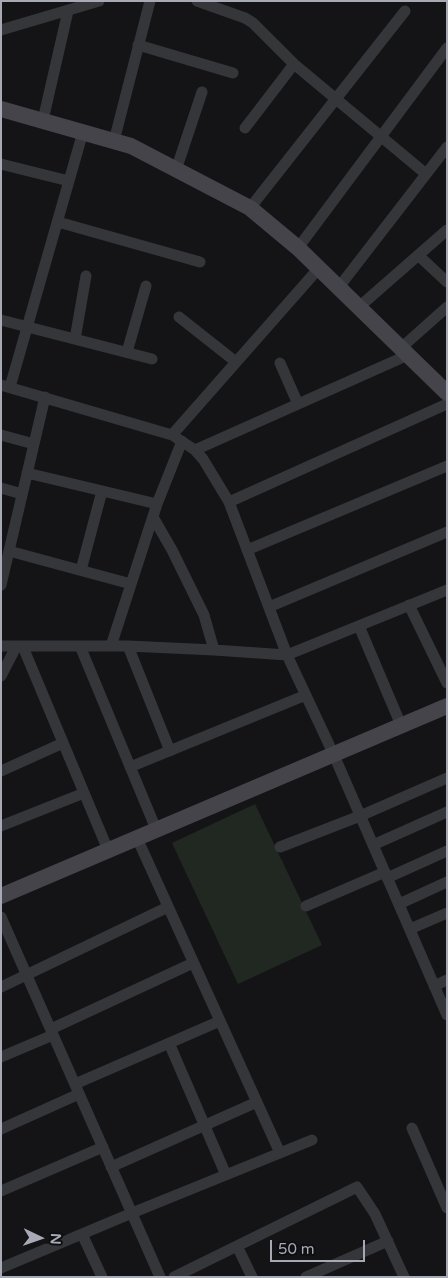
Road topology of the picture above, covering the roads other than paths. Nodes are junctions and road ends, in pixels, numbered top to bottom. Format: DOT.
graph roads {
  1 [pos="98,1"];
  2 [pos="150,1"];
  3 [pos="197,1"];
  4 [pos="68,11"];
  5 [pos="405,11"];
  6 [pos="1,30"];
  7 [pos="138,45"];
  8 [pos="447,48"];
  9 [pos="294,64"];
  10 [pos="233,73"];
  11 [pos="202,92"];
  12 [pos="336,99"];
  13 [pos="1,109"];
  14 [pos="43,120"];
  15 [pos="245,128"];
  16 [pos="83,132"];
  17 [pos="381,137"];
  18 [pos="114,141"];
  19 [pos="447,147"];
  20 [pos="1,164"];
  21 [pos="176,170"];
  22 [pos="426,174"];
  23 [pos="69,182"];
  24 [pos="250,208"];
  25 [pos="58,222"];
  26 [pos="447,230"];
  27 [pos="298,248"];
  28 [pos="418,255"];
  29 [pos="200,262"];
  30 [pos="319,268"];
  31 [pos="86,276"];
  32 [pos="447,282"];
  33 [pos="146,286"];
  34 [pos="339,288"];
  35 [pos="447,307"];
  36 [pos="359,308"];
  37 [pos="179,317"];
  38 [pos="1,320"];
  39 [pos="28,327"];
  40 [pos="75,339"];
  41 [pos="127,352"];
  42 [pos="405,352"];
  43 [pos="152,359"];
  44 [pos="236,362"];
  45 [pos="280,363"];
  46 [pos="6,386"];
  47 [pos="447,392"];
  48 [pos="45,397"];
  49 [pos="298,404"];
  50 [pos="447,404"];
  51 [pos="1,434"];
  52 [pos="177,438"];
  53 [pos="34,444"];
  54 [pos="195,450"];
  55 [pos="447,466"];
  56 [pos="27,473"];
  57 [pos="1,488"];
  58 [pos="102,491"];
  59 [pos="22,494"];
  60 [pos="229,502"];
  61 [pos="157,504"];
  62 [pos="153,517"];
  63 [pos="447,532"];
  64 [pos="7,538"];
  65 [pos="247,550"];
  66 [pos="9,551"];
  67 [pos="81,570"];
  68 [pos="131,584"];
  69 [pos="1,585"];
  70 [pos="447,590"];
  71 [pos="409,605"];
  72 [pos="269,606"];
  73 [pos="359,626"];
  74 [pos="1,646"];
  75 [pos="20,646"];
  76 [pos="80,646"];
  77 [pos="111,646"];
  78 [pos="128,646"];
  79 [pos="214,650"];
  80 [pos="287,655"];
  81 [pos="1,676"];
  82 [pos="447,683"];
  83 [pos="306,695"];
  84 [pos="447,706"];
  85 [pos="401,725"];
  86 [pos="64,744"];
  87 [pos="170,751"];
  88 [pos="333,754"];
  89 [pos="130,767"];
  90 [pos="1,771"];
  91 [pos="447,778"];
  92 [pos="84,793"];
  93 [pos="447,812"];
  94 [pos="360,816"];
  95 [pos="1,826"];
  96 [pos="156,829"];
  97 [pos="137,838"];
  98 [pos="373,845"];
  99 [pos="280,847"];
  100 [pos="108,850"];
  101 [pos="447,851"];
  102 [pos="386,875"];
  103 [pos="447,882"];
  104 [pos="1,896"];
  105 [pos="398,904"];
  106 [pos="306,906"];
  107 [pos="168,907"];
  108 [pos="447,913"];
  109 [pos="1,917"];
  110 [pos="410,929"];
  111 [pos="193,962"];
  112 [pos="27,975"];
  113 [pos="447,980"];
  114 [pos="434,986"];
  115 [pos="1,987"];
  116 [pos="447,1015"];
  117 [pos="220,1021"];
  118 [pos="52,1032"];
  119 [pos="169,1043"];
  120 [pos="1,1057"];
  121 [pos="77,1089"];
  122 [pos="256,1102"];
  123 [pos="205,1126"];
  124 [pos="412,1128"];
  125 [pos="1,1129"];
  126 [pos="312,1140"];
  127 [pos="103,1147"];
  128 [pos="280,1153"];
  129 [pos="111,1166"];
  130 [pos="226,1175"];
  131 [pos="1,1191"];
  132 [pos="447,1208"];
  133 [pos="132,1213"];
  134 [pos="82,1234"];
  135 [pos="388,1241"];
  136 [pos="237,1246"];
  137 [pos="1,1268"];
  138 [pos="99,1276"];
  139 [pos="160,1277"];
  140 [pos="174,1277"];
  141 [pos="252,1277"];
  142 [pos="306,1277"];
  143 [pos="404,1277"];
  1 -- 4 [label="street"];
  2 -- 7 [label="street"];
  3 -- 9 [label="street"];
  4 -- 6 [label="street"];
  4 -- 14 [label="street"];
  5 -- 12 [label="street"];
  7 -- 10 [label="street"];
  7 -- 18 [label="street"];
  8 -- 17 [label="street"];
  9 -- 12 [label="street"];
  9 -- 15 [label="street"];
  11 -- 21 [label="street"];
  12 -- 17 [label="street"];
  12 -- 24 [label="street"];
  13 -- 14 [label="street"];
  14 -- 16 [label="street"];
  16 -- 18 [label="street"];
  16 -- 23 [label="street"];
  17 -- 22 [label="street"];
  17 -- 27 [label="street"];
  18 -- 21 [label="street"];
  19 -- 22 [label="street"];
  20 -- 23 [label="street"];
  21 -- 24 [label="street"];
  22 -- 34 [label="street"];
  23 -- 25 [label="street"];
  24 -- 27 [label="street"];
  25 -- 29 [label="street"];
  25 -- 39 [label="street"];
  26 -- 28 [label="street"];
  27 -- 30 [label="street"];
  28 -- 32 [label="street"];
  28 -- 36 [label="street"];
  30 -- 34 [label="street"];
  30 -- 44 [label="street"];
  31 -- 40 [label="street"];
  33 -- 41 [label="street"];
  34 -- 36 [label="street"];
  35 -- 42 [label="street"];
  36 -- 42 [label="street"];
  37 -- 44 [label="street"];
  38 -- 39 [label="street"];
  39 -- 40 [label="street"];
  39 -- 46 [label="street"];
  40 -- 41 [label="street"];
  41 -- 43 [label="street"];
  42 -- 47 [label="street"];
  42 -- 49 [label="street"];
  44 -- 52 [label="street"];
  45 -- 49 [label="street"];
  46 -- 48 [label="street"];
  48 -- 52 [label="street"];
  48 -- 53 [label="street"];
  49 -- 54 [label="street"];
  50 -- 60 [label="street"];
  51 -- 53 [label="street"];
  52 -- 54 [label="street"];
  52 -- 61 [label="street"];
  53 -- 56 [label="street"];
  54 -- 60 [label="street"];
  55 -- 65 [label="street"];
  56 -- 58 [label="street"];
  56 -- 59 [label="street"];
  57 -- 59 [label="street"];
  58 -- 61 [label="street"];
  58 -- 67 [label="street"];
  59 -- 64 [label="street"];
  60 -- 65 [label="street"];
  61 -- 62 [label="street"];
  62 -- 68 [label="street"];
  62 -- 79 [label="street"];
  63 -- 72 [label="street"];
  64 -- 66 [label="street"];
  65 -- 72 [label="street"];
  66 -- 67 [label="street"];
  66 -- 69 [label="street"];
  67 -- 68 [label="street"];
  68 -- 77 [label="street"];
  70 -- 71 [label="street"];
  71 -- 73 [label="street"];
  71 -- 82 [label="street"];
  72 -- 80 [label="street"];
  73 -- 80 [label="street"];
  73 -- 85 [label="street"];
  74 -- 75 [label="street"];
  75 -- 76 [label="street"];
  75 -- 81 [label="street"];
  75 -- 86 [label="street"];
  76 -- 77 [label="street"];
  76 -- 89 [label="street"];
  77 -- 78 [label="street"];
  78 -- 79 [label="street"];
  78 -- 87 [label="street"];
  79 -- 80 [label="street"];
  80 -- 83 [label="street"];
  83 -- 87 [label="street"];
  83 -- 88 [label="street"];
  84 -- 85 [label="street"];
  85 -- 88 [label="street"];
  86 -- 90 [label="street"];
  86 -- 92 [label="street"];
  87 -- 89 [label="street"];
  88 -- 94 [label="street"];
  88 -- 96 [label="street"];
  89 -- 96 [label="street"];
  91 -- 94 [label="street"];
  92 -- 95 [label="street"];
  92 -- 100 [label="street"];
  93 -- 98 [label="street"];
  94 -- 98 [label="street"];
  94 -- 99 [label="street"];
  96 -- 97 [label="street"];
  97 -- 100 [label="street"];
  97 -- 107 [label="street"];
  98 -- 102 [label="street"];
  100 -- 104 [label="street"];
  101 -- 102 [label="street"];
  102 -- 105 [label="street"];
  102 -- 106 [label="street"];
  103 -- 105 [label="street"];
  105 -- 110 [label="street"];
  107 -- 111 [label="street"];
  107 -- 112 [label="street"];
  108 -- 110 [label="street"];
  109 -- 112 [label="street"];
  110 -- 114 [label="street"];
  111 -- 117 [label="street"];
  111 -- 118 [label="street"];
  112 -- 115 [label="street"];
  112 -- 118 [label="street"];
  113 -- 114 [label="street"];
  114 -- 116 [label="street"];
  117 -- 119 [label="street"];
  117 -- 122 [label="street"];
  118 -- 120 [label="street"];
  118 -- 121 [label="street"];
  119 -- 121 [label="street"];
  119 -- 123 [label="street"];
  121 -- 125 [label="street"];
  121 -- 127 [label="street"];
  122 -- 123 [label="street"];
  122 -- 128 [label="street"];
  123 -- 129 [label="street"];
  123 -- 130 [label="street"];
  124 -- 132 [label="street"];
  126 -- 128 [label="street"];
  127 -- 129 [label="street"];
  127 -- 131 [label="street"];
  128 -- 130 [label="street"];
  129 -- 133 [label="street"];
  130 -- 133 [label="street"];
  133 -- 134 [label="street"];
  133 -- 139 [label="street"];
  134 -- 137 [label="street"];
  134 -- 138 [label="street"];
  135 -- 136 [label="street"];
  135 -- 142 [label="street"];
  135 -- 143 [label="street"];
  136 -- 140 [label="street"];
  136 -- 141 [label="street"];
}
